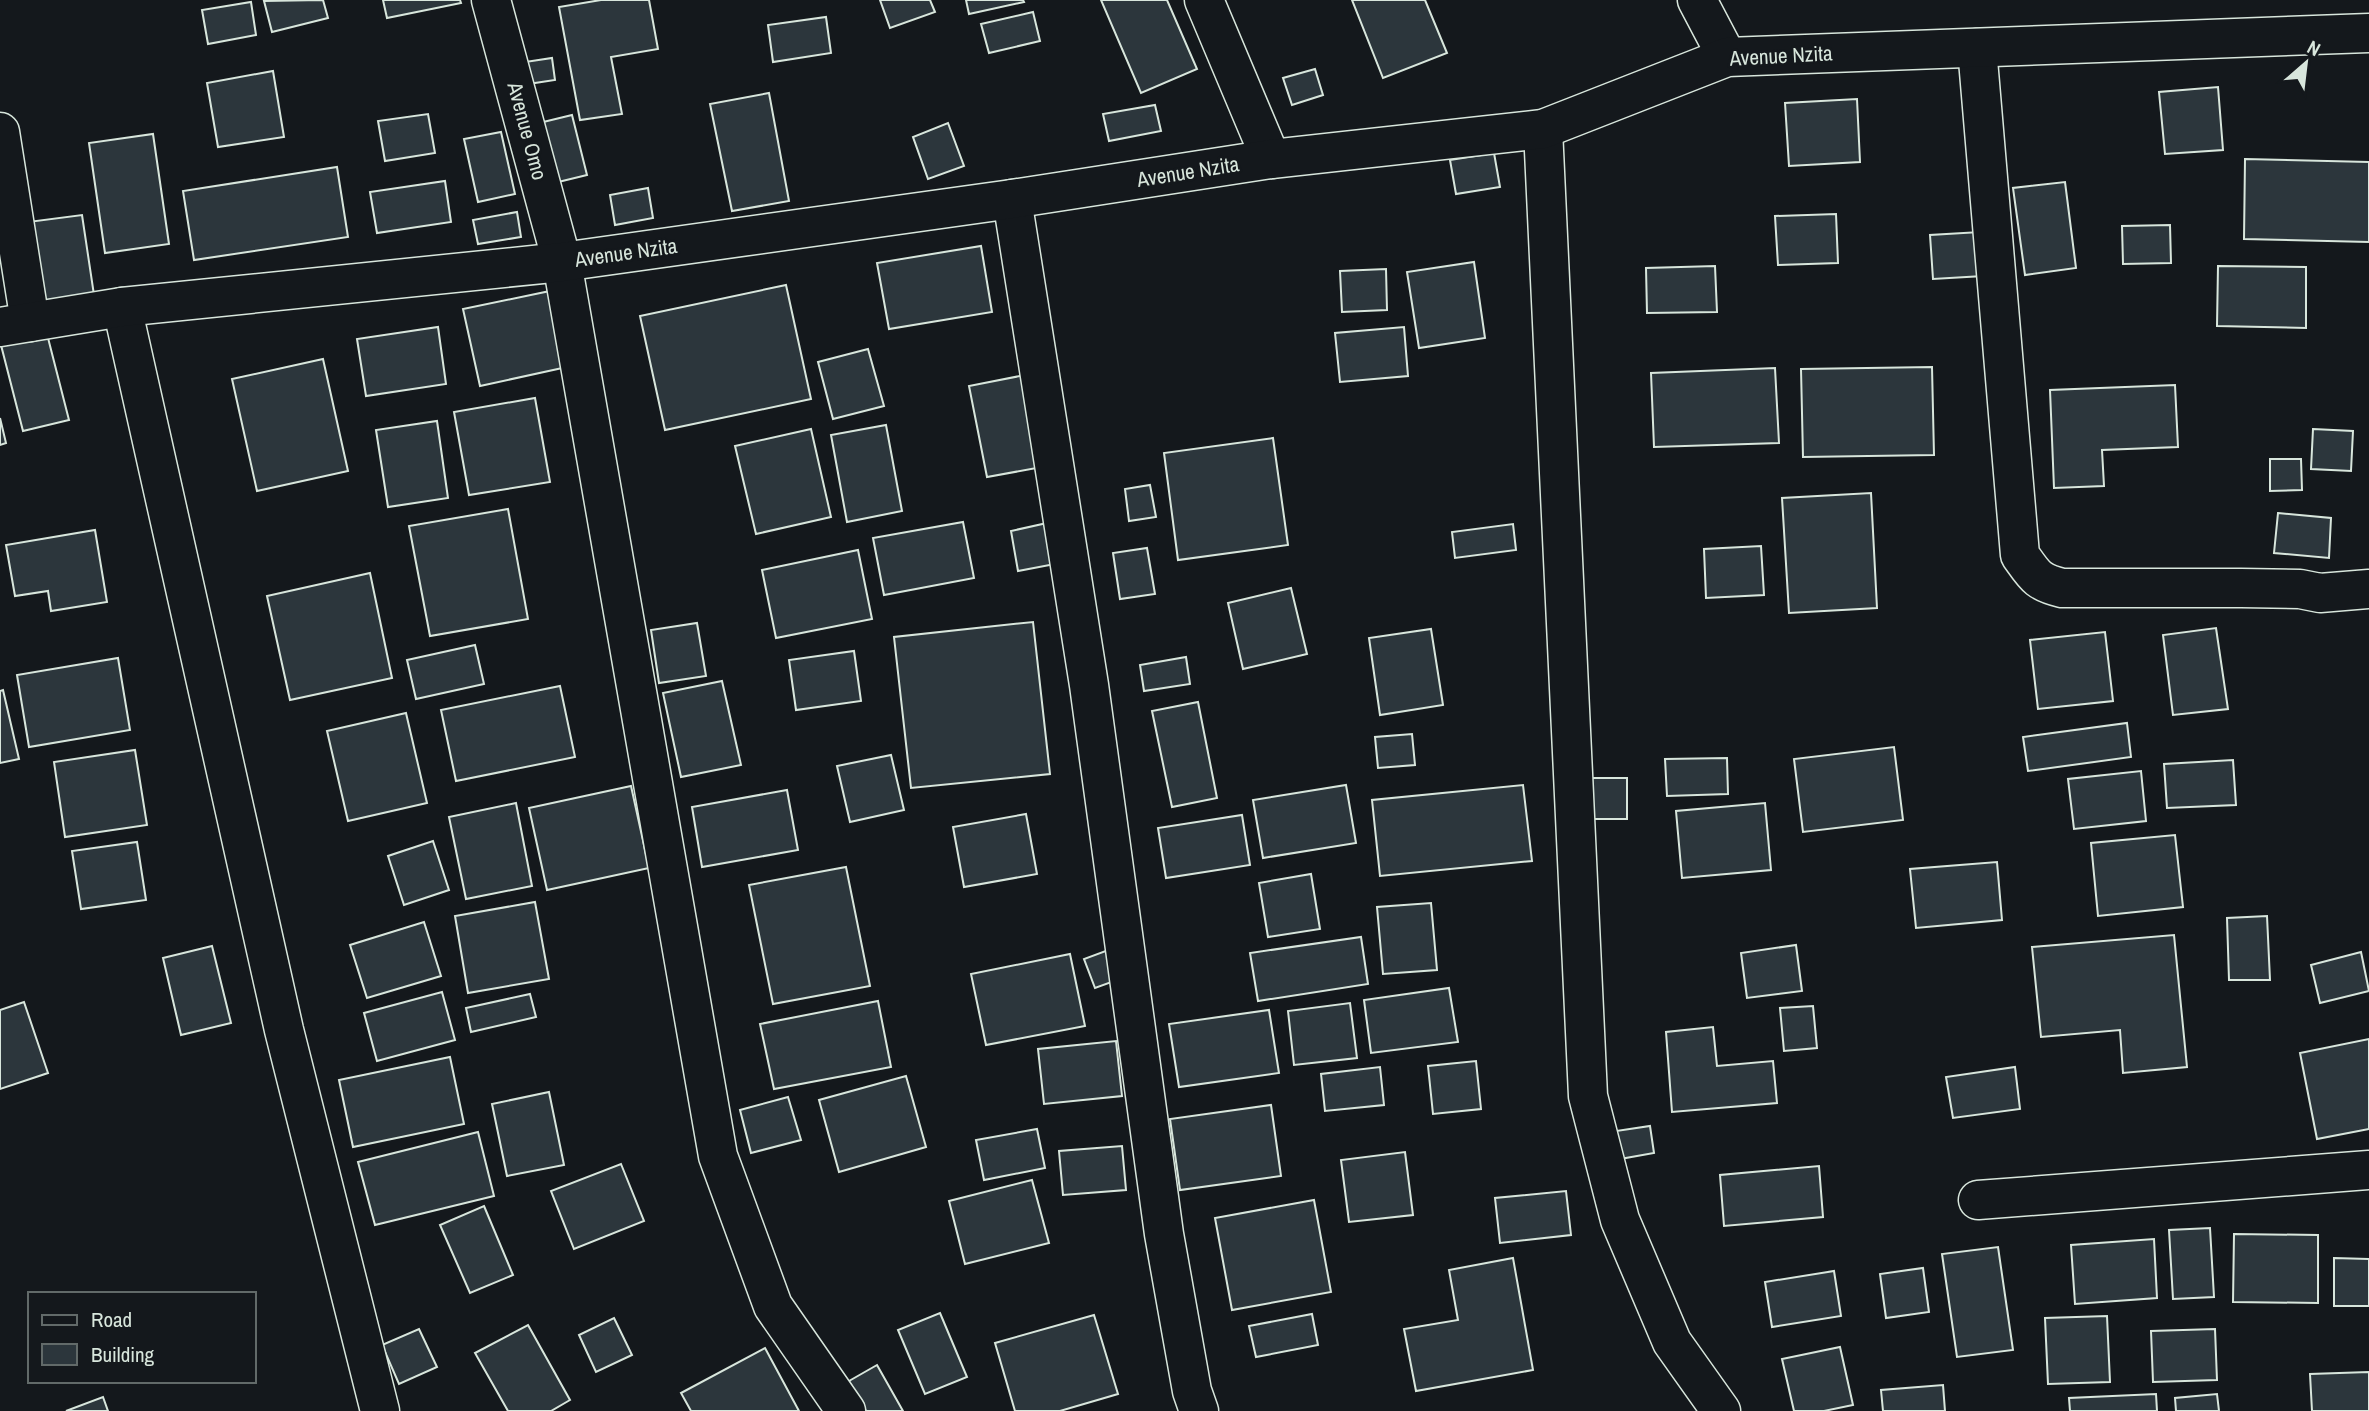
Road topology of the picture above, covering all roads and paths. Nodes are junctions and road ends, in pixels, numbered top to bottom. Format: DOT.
graph roads {
  1 [pos="491,0"];
  2 [pos="1204,0"];
  3 [pos="1697,0"];
  4 [pos="2369,33"];
  5 [pos="1977,48"];
  6 [pos="1727,57"];
  7 [pos="1543,129"];
  8 [pos="0,132"];
  9 [pos="1271,159"];
  10 [pos="1012,199"];
  11 [pos="562,262"];
  12 [pos="122,307"];
  13 [pos="15,324"];
  14 [pos="2369,589"];
  15 [pos="2369,1170"];
  16 [pos="1978,1200"];
  17 [pos="380,1411"];
  18 [pos="846,1411"];
  19 [pos="1199,1411"];
  20 [pos="1721,1411"];
  1 -- 11 [label="street, Avenue Omo"];
  2 -- 9 [label="street"];
  3 -- 6 [label="street"];
  4 -- 5 [label="street, Avenue Nzita"];
  5 -- 6 [label="street, Avenue Nzita"];
  5 -- 14 [label="street"];
  6 -- 7 [label="street, Avenue Nzita"];
  7 -- 9 [label="street, Avenue Nzita"];
  7 -- 20 [label="street"];
  8 -- 13 [label="street"];
  9 -- 10 [label="street, Avenue Nzita"];
  10 -- 11 [label="street, Avenue Nzita"];
  10 -- 19 [label="street"];
  11 -- 12 [label="street, Avenue Nzita"];
  11 -- 18 [label="street, Avenue Omo"];
  12 -- 13 [label="street, Avenue Nzita"];
  12 -- 17 [label="street"];
  15 -- 16 [label="street"];
}
